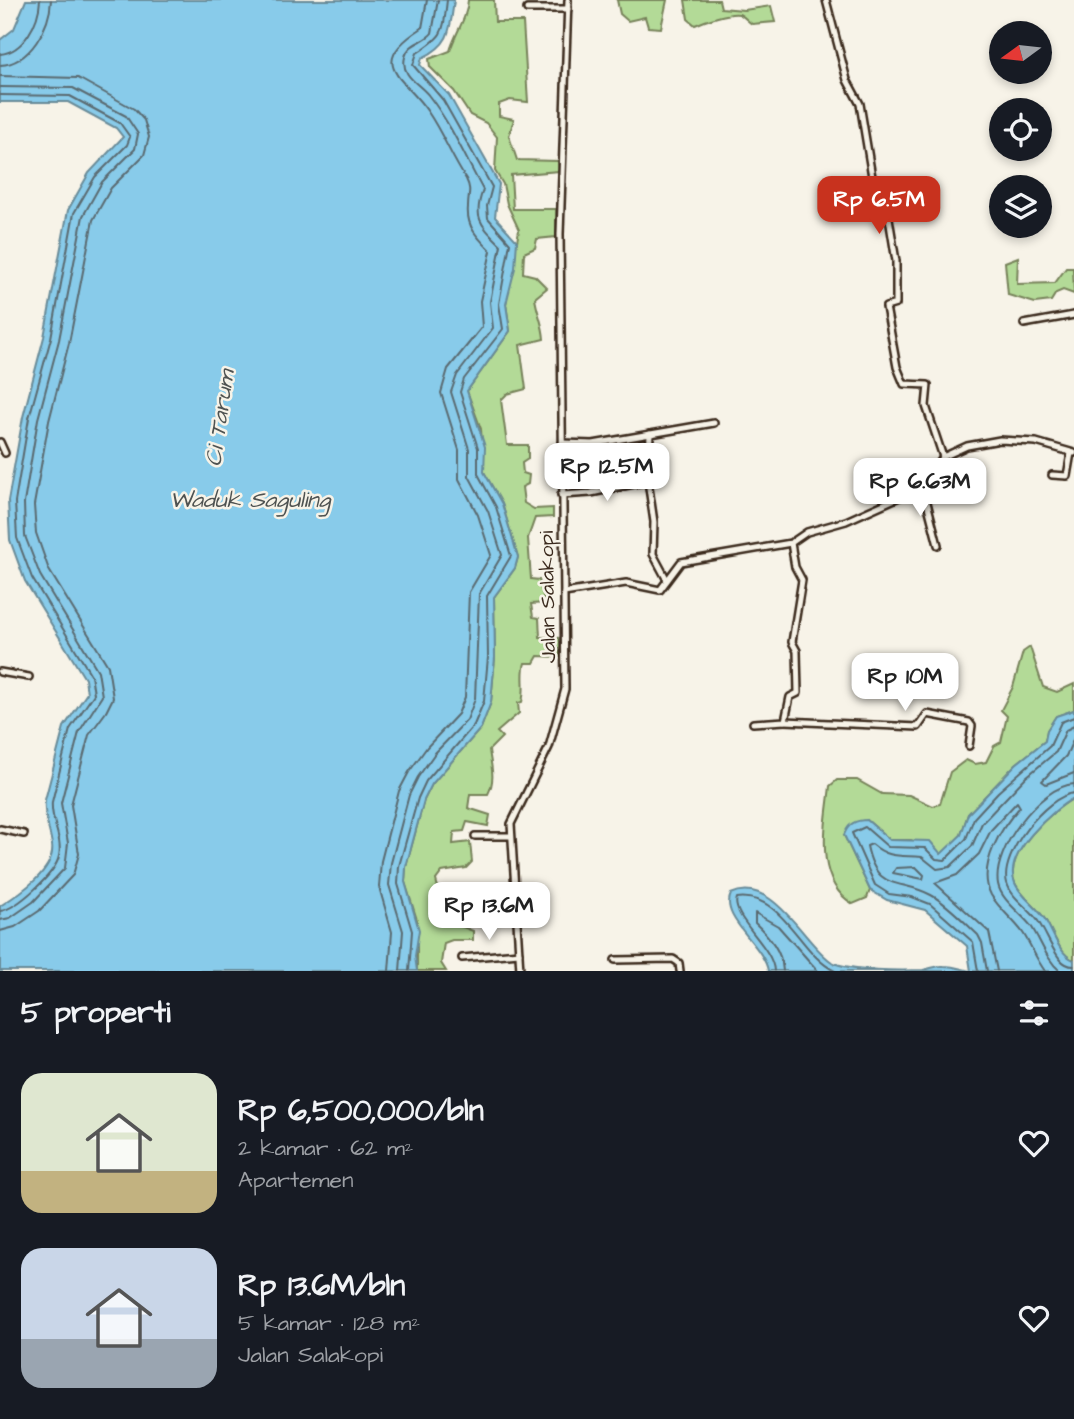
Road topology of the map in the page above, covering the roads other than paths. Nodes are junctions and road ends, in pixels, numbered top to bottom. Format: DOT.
graph roads {
  1 [pos="568,0"];
  2 [pos="826,0"];
  3 [pos="527,9"];
  4 [pos="568,9"];
  5 [pos="1074,315"];
  6 [pos="1024,324"];
  7 [pos="714,423"];
  8 [pos="650,434"];
  9 [pos="0,442"];
  10 [pos="562,443"];
  11 [pos="5,453"];
  12 [pos="1072,453"];
  13 [pos="943,457"];
  14 [pos="1052,475"];
  15 [pos="648,481"];
  16 [pos="923,487"];
  17 [pos="561,495"];
  18 [pos="791,543"];
  19 [pos="938,545"];
  20 [pos="667,580"];
  21 [pos="564,593"];
  22 [pos="0,672"];
  23 [pos="29,677"];
  24 [pos="785,722"];
  25 [pos="753,723"];
  26 [pos="969,746"];
  27 [pos="0,829"];
  28 [pos="23,834"];
  29 [pos="475,836"];
  30 [pos="510,836"];
  31 [pos="519,953"];
  32 [pos="462,958"];
  33 [pos="615,960"];
  34 [pos="520,971"];
  35 [pos="680,971"];
  1 -- 4 [label="street, Jalan Salakopi"];
  2 -- 13 [label="street"];
  3 -- 4 [label="street"];
  4 -- 10 [label="street, Jalan Salakopi"];
  5 -- 6 [label="street"];
  7 -- 8 [label="street"];
  8 -- 10 [label="street"];
  8 -- 15 [label="street"];
  9 -- 11 [label="street"];
  10 -- 17 [label="street, Jalan Salakopi"];
  12 -- 13 [label="street"];
  12 -- 14 [label="street"];
  13 -- 16 [label="street"];
  15 -- 17 [label="street"];
  15 -- 20 [label="street"];
  16 -- 18 [label="street"];
  16 -- 19 [label="street"];
  17 -- 21 [label="street, Jalan Salakopi"];
  18 -- 20 [label="street"];
  18 -- 24 [label="street"];
  20 -- 21 [label="street"];
  21 -- 30 [label="street, Jalan Salakopi"];
  22 -- 23 [label="street"];
  24 -- 25 [label="street"];
  24 -- 26 [label="street"];
  27 -- 28 [label="street"];
  29 -- 30 [label="street"];
  30 -- 31 [label="street, Jalan Salakopi"];
  31 -- 32 [label="street"];
  31 -- 34 [label="street, Jalan Salakopi"];
  33 -- 35 [label="street"];
}
